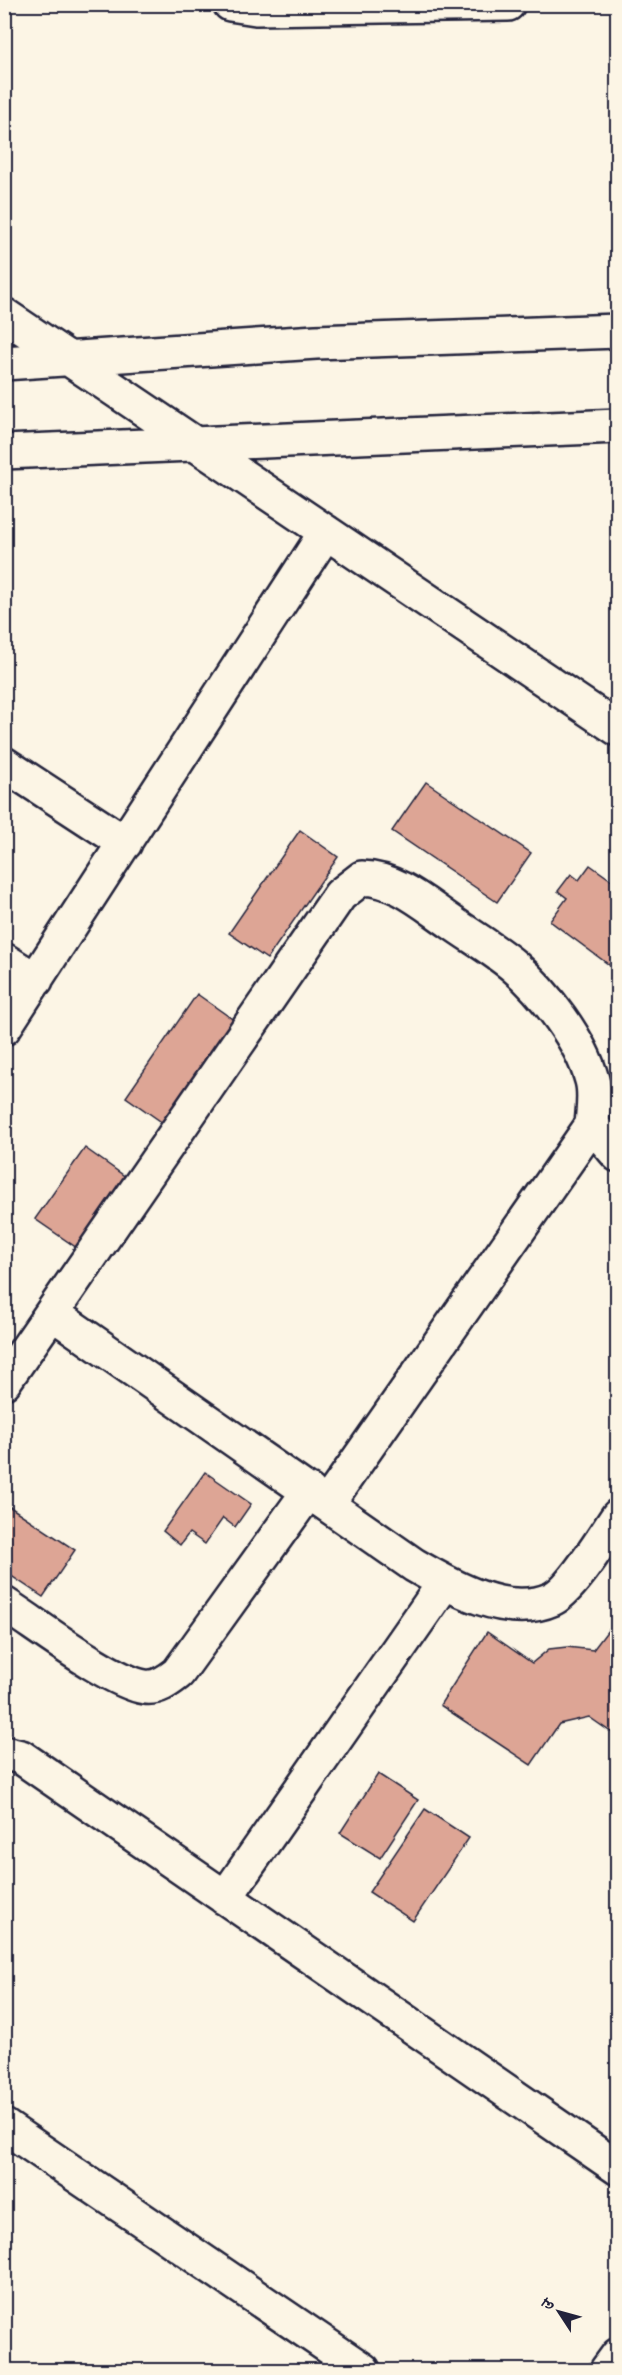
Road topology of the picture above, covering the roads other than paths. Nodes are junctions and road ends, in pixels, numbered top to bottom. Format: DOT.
graph roads {
  1 [pos="508,4"];
  2 [pos="248,6"];
  3 [pos="4,315"];
  4 [pos="618,331"];
  5 [pos="69,360"];
  6 [pos="4,363"];
  7 [pos="618,426"];
  8 [pos="192,443"];
  9 [pos="4,452"];
  10 [pos="326,532"];
  11 [pos="618,729"];
  12 [pos="4,764"];
  13 [pos="124,843"];
  14 [pos="4,960"];
  15 [pos="36,980"];
  16 [pos="4,1028"];
  17 [pos="592,1125"];
  18 [pos="618,1155"];
  19 [pos="52,1313"];
  20 [pos="4,1382"];
  21 [pos="318,1497"];
  22 [pos="618,1516"];
  23 [pos="445,1582"];
  24 [pos="4,1604"];
  25 [pos="4,1753"];
  26 [pos="225,1898"];
  27 [pos="4,2126"];
  28 [pos="618,2168"];
  29 [pos="618,2355"];
  30 [pos="363,2370"];
  31 [pos="607,2370"];
  1 -- 2 [label="street"];
  3 -- 5 [label="street"];
  4 -- 5 [label="street"];
  5 -- 6 [label="street"];
  5 -- 8 [label="street"];
  7 -- 8 [label="street"];
  8 -- 9 [label="street"];
  8 -- 10 [label="street"];
  10 -- 11 [label="street"];
  10 -- 13 [label="street"];
  12 -- 13 [label="street"];
  13 -- 15 [label="street"];
  14 -- 15 [label="street"];
  15 -- 16 [label="street"];
  17 -- 18 [label="street"];
  17 -- 19 [label="street"];
  17 -- 21 [label="street"];
  19 -- 20 [label="street"];
  19 -- 21 [label="street"];
  21 -- 23 [label="street"];
  21 -- 24 [label="street"];
  22 -- 23 [label="street"];
  23 -- 26 [label="street"];
  25 -- 26 [label="street"];
  26 -- 28 [label="street"];
  27 -- 30 [label="street"];
  29 -- 31 [label="street"];
}
